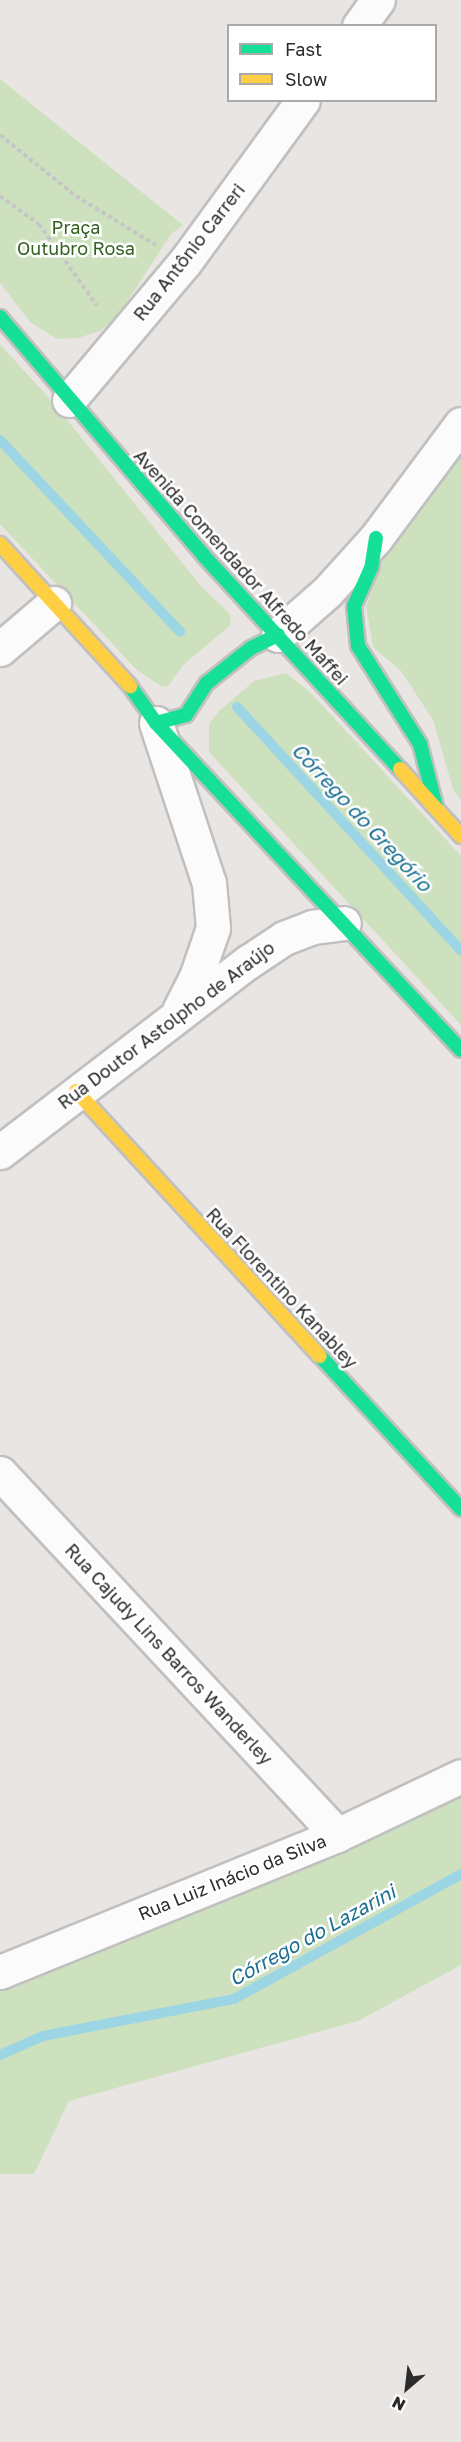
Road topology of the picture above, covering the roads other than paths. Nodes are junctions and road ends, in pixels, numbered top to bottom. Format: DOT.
graph roads {
  1 [pos="378,0"];
  2 [pos="360,24"];
  3 [pos="302,102"];
  4 [pos="0,317"];
  5 [pos="69,400"];
  6 [pos="461,424"];
  7 [pos="376,538"];
  8 [pos="0,544"];
  9 [pos="54,603"];
  10 [pos="278,635"];
  11 [pos="0,649"];
  12 [pos="156,723"];
  13 [pos="436,809"];
  14 [pos="461,836"];
  15 [pos="344,923"];
  16 [pos="173,1022"];
  17 [pos="461,1050"];
  18 [pos="76,1091"];
  19 [pos="0,1152"];
  20 [pos="0,1473"];
  21 [pos="461,1509"];
  22 [pos="461,1776"];
  23 [pos="337,1835"];
  24 [pos="6,1959"];
  1 -- 2 [label="street"];
  3 -- 5 [label="street, Rua Antônio Carreri"];
  4 -- 5 [label="main road, Avenida Comendador Alfredo Maffei"];
  5 -- 10 [label="main road, Avenida Comendador Alfredo Maffei"];
  6 -- 7 [label="street"];
  7 -- 10 [label="street"];
  7 -- 13 [label="main road"];
  8 -- 9 [label="main road"];
  9 -- 11 [label="street"];
  9 -- 12 [label="main road"];
  10 -- 12 [label="main road"];
  10 -- 13 [label="main road, Avenida Comendador Alfredo Maffei"];
  12 -- 15 [label="main road"];
  12 -- 16 [label="street"];
  13 -- 14 [label="main road, Avenida Comendador Alfredo Maffei"];
  15 -- 16 [label="street, Rua Doutor Astolpho de Araújo"];
  15 -- 17 [label="main road"];
  16 -- 18 [label="street, Rua Doutor Astolpho de Araújo"];
  18 -- 19 [label="street, Rua Doutor Astolpho de Araújo"];
  18 -- 21 [label="main road, Rua Florentino Kanabley"];
  20 -- 23 [label="street, Rua Cajudy Lins Barros Wanderley"];
  22 -- 23 [label="street, Rua Luiz Inácio da Silva"];
  23 -- 24 [label="street, Rua Luiz Inácio da Silva"];
}
